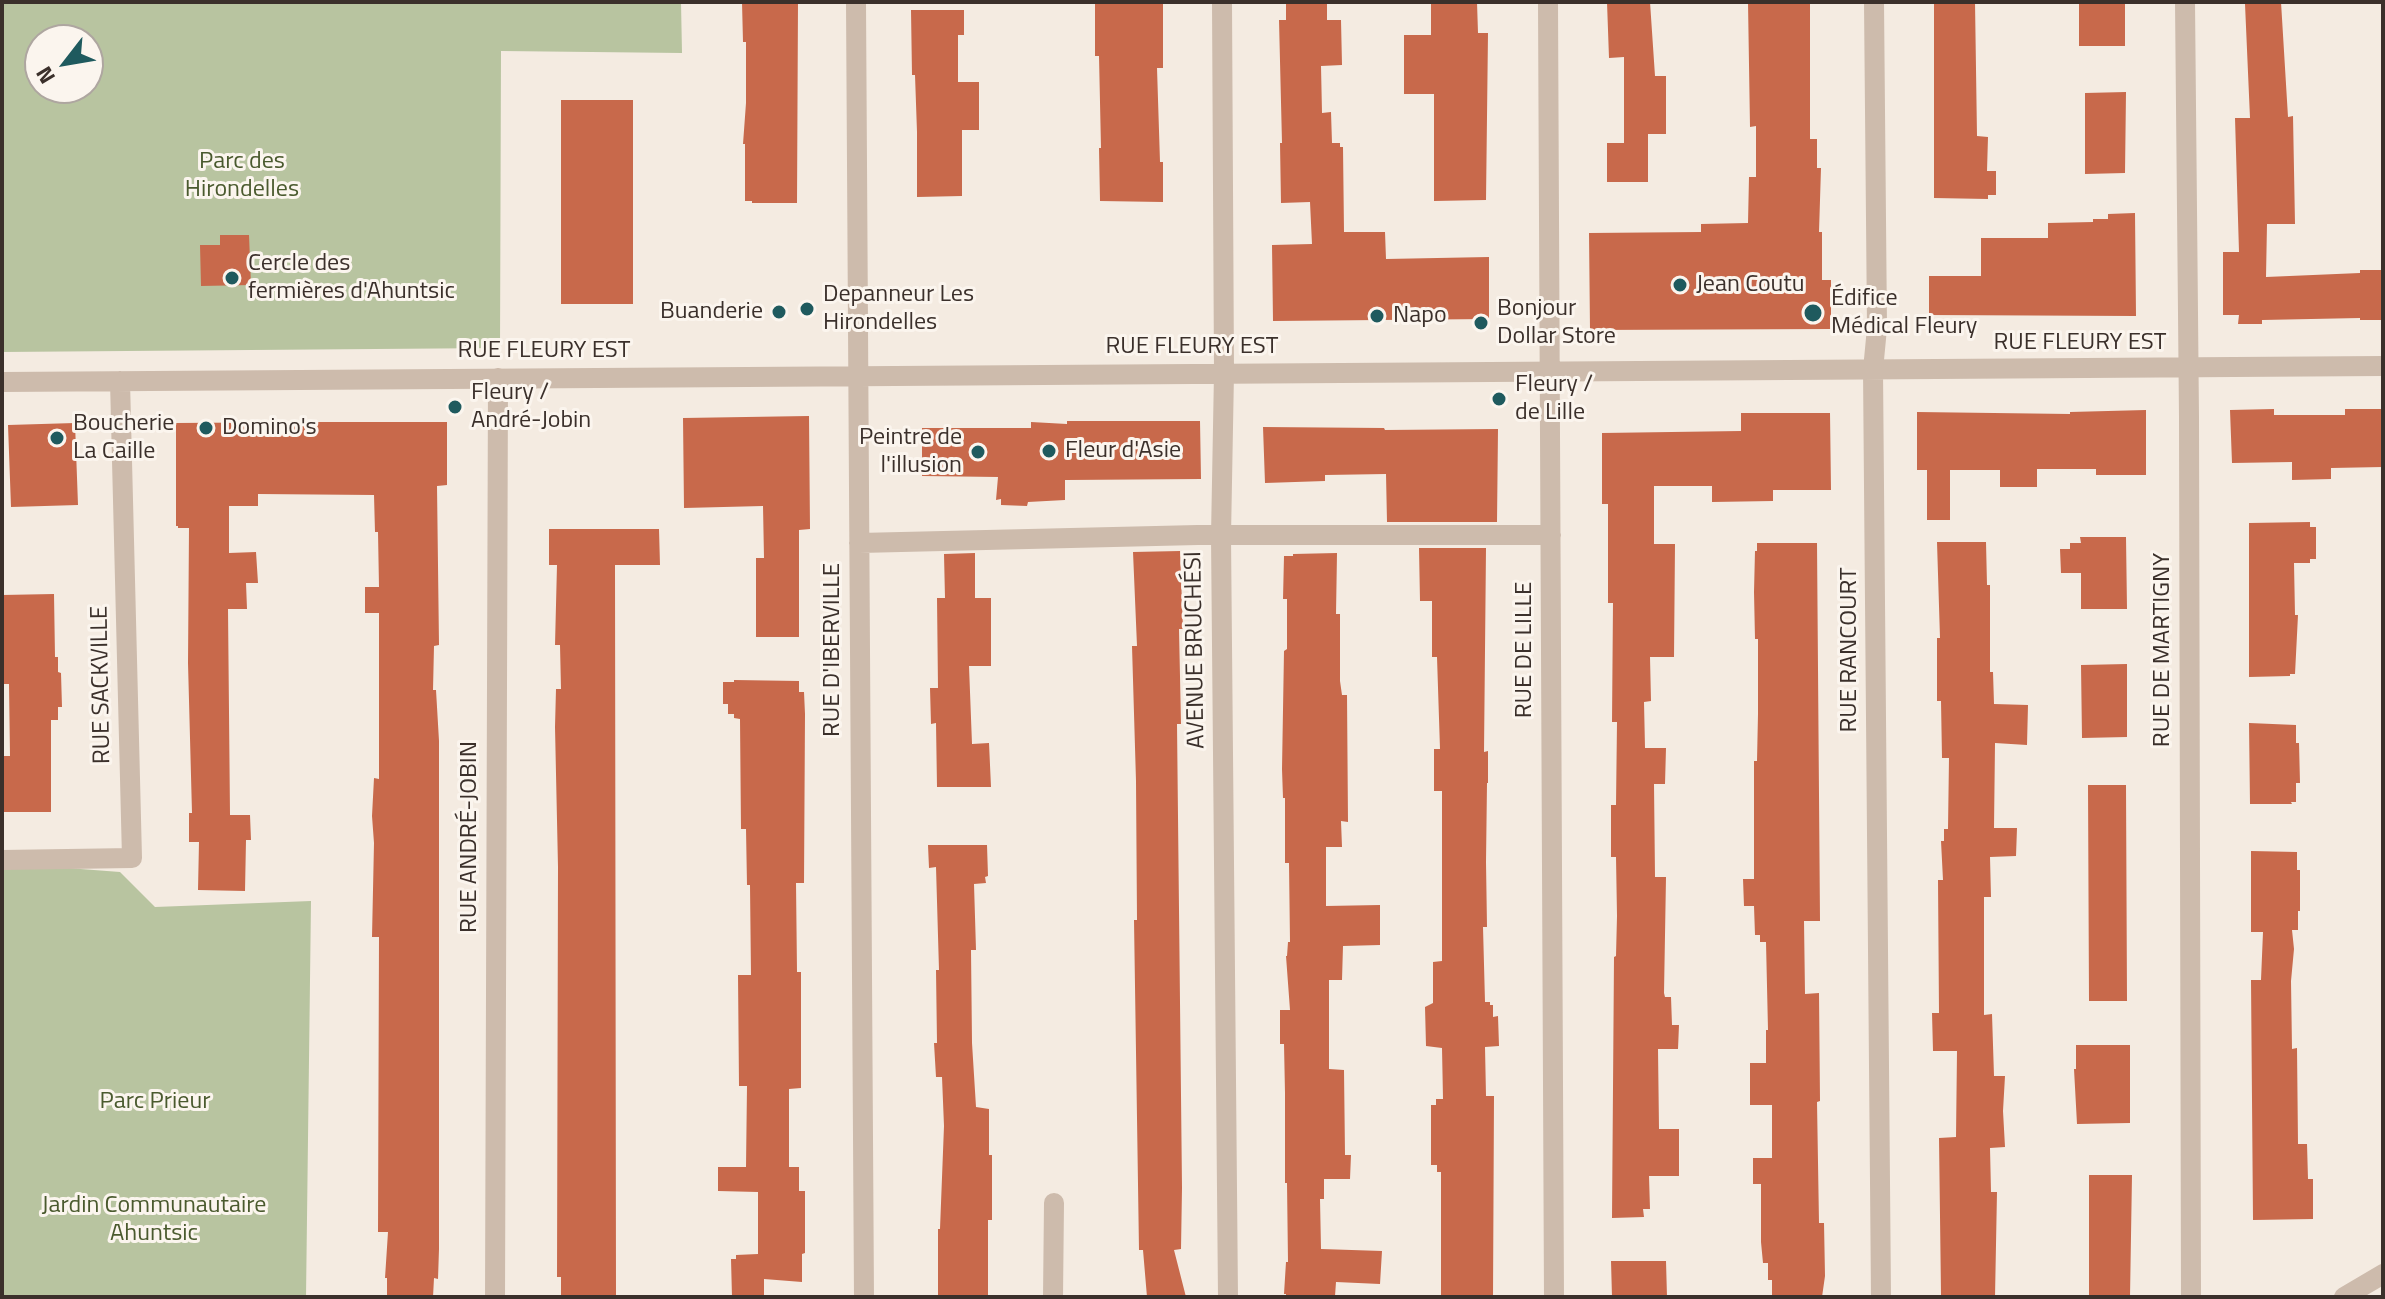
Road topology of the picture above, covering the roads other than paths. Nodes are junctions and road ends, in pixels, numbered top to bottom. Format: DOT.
graph roads {
  1 [pos="856,2"];
  2 [pos="1222,2"];
  3 [pos="1548,2"];
  4 [pos="1874,2"];
  5 [pos="2185,2"];
  6 [pos="2383,366"];
  7 [pos="2187,369"];
  8 [pos="1873,370"];
  9 [pos="1550,372"];
  10 [pos="1224,373"];
  11 [pos="859,376"];
  12 [pos="498,378"];
  13 [pos="120,381"];
  14 [pos="2,382"];
  15 [pos="1551,535"];
  16 [pos="1221,536"];
  17 [pos="859,543"];
  18 [pos="2,860"];
  19 [pos="1054,1203"];
  20 [pos="2383,1274"];
  21 [pos="495,1297"];
  22 [pos="864,1297"];
  23 [pos="1053,1297"];
  24 [pos="1228,1297"];
  25 [pos="1554,1297"];
  26 [pos="1881,1297"];
  27 [pos="2191,1297"];
  28 [pos="2344,1297"];
  1 -- 11 [label="street, RUE D'IBERVILLE"];
  2 -- 10 [label="street, AVENUE BRUCHÉSI"];
  3 -- 9 [label="street, RUE DE LILLE"];
  4 -- 8 [label="street, RUE RANCOURT"];
  5 -- 7 [label="street, RUE DE MARTIGNY"];
  6 -- 7 [label="street, RUE FLEURY EST"];
  7 -- 8 [label="street, RUE FLEURY EST"];
  7 -- 27 [label="street, RUE DE MARTIGNY"];
  8 -- 9 [label="street, RUE FLEURY EST"];
  8 -- 26 [label="street, RUE RANCOURT"];
  9 -- 10 [label="street, RUE FLEURY EST"];
  9 -- 15 [label="street, RUE DE LILLE"];
  10 -- 11 [label="street, RUE FLEURY EST"];
  10 -- 16 [label="street, AVENUE BRUCHÉSI"];
  11 -- 12 [label="street, RUE FLEURY EST"];
  11 -- 17 [label="street, RUE D'IBERVILLE"];
  12 -- 13 [label="street, RUE FLEURY EST"];
  12 -- 21 [label="street, RUE ANDRÉ-JOBIN"];
  13 -- 14 [label="street, RUE FLEURY EST"];
  13 -- 18 [label="street, RUE SACKVILLE"];
  15 -- 16 [label="street"];
  15 -- 25 [label="street, RUE DE LILLE"];
  16 -- 17 [label="street"];
  16 -- 24 [label="street, AVENUE BRUCHÉSI"];
  17 -- 22 [label="street, RUE D'IBERVILLE"];
  19 -- 23 [label="street"];
  20 -- 28 [label="street"];
}
